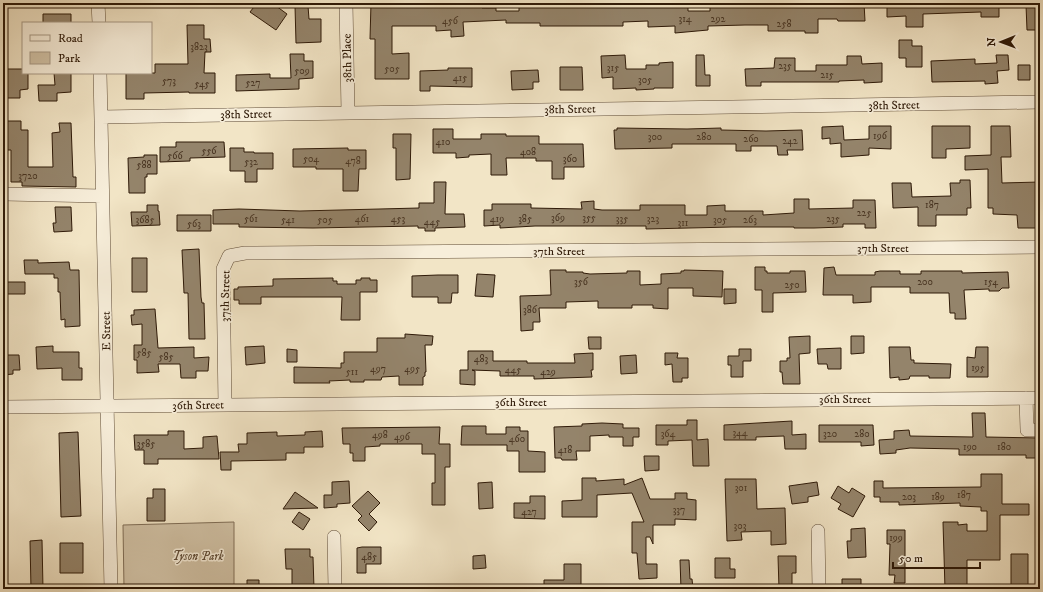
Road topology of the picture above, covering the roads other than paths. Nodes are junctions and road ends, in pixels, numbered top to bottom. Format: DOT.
graph roads {
  1 [pos="98,3"];
  2 [pos="346,3"];
  3 [pos="99,22"];
  4 [pos="100,74"];
  5 [pos="1040,102"];
  6 [pos="348,112"];
  7 [pos="101,117"];
  8 [pos="4,194"];
  9 [pos="102,196"];
  10 [pos="1040,246"];
  11 [pos="1026,398"];
  12 [pos="1040,398"];
  13 [pos="225,405"];
  14 [pos="107,406"];
  15 [pos="3,408"];
  16 [pos="1040,430"];
  17 [pos="818,531"];
  18 [pos="334,537"];
  19 [pos="111,589"];
  20 [pos="335,589"];
  21 [pos="819,589"];
  1 -- 3 [label="street"];
  2 -- 6 [label="street, 38th Place"];
  4 -- 7 [label="street, E Street"];
  5 -- 6 [label="street, 38th Street"];
  6 -- 7 [label="street, 38th Street"];
  7 -- 9 [label="street, E Street"];
  8 -- 9 [label="street"];
  9 -- 14 [label="street, E Street"];
  10 -- 13 [label="street, 37th Street"];
  11 -- 12 [label="street, 36th Street"];
  11 -- 13 [label="street, 36th Street"];
  11 -- 16 [label="street"];
  13 -- 14 [label="street, 36th Street"];
  14 -- 15 [label="street, 36th Street"];
  14 -- 19 [label="street, E Street"];
  17 -- 21 [label="street"];
  18 -- 20 [label="street"];
}
